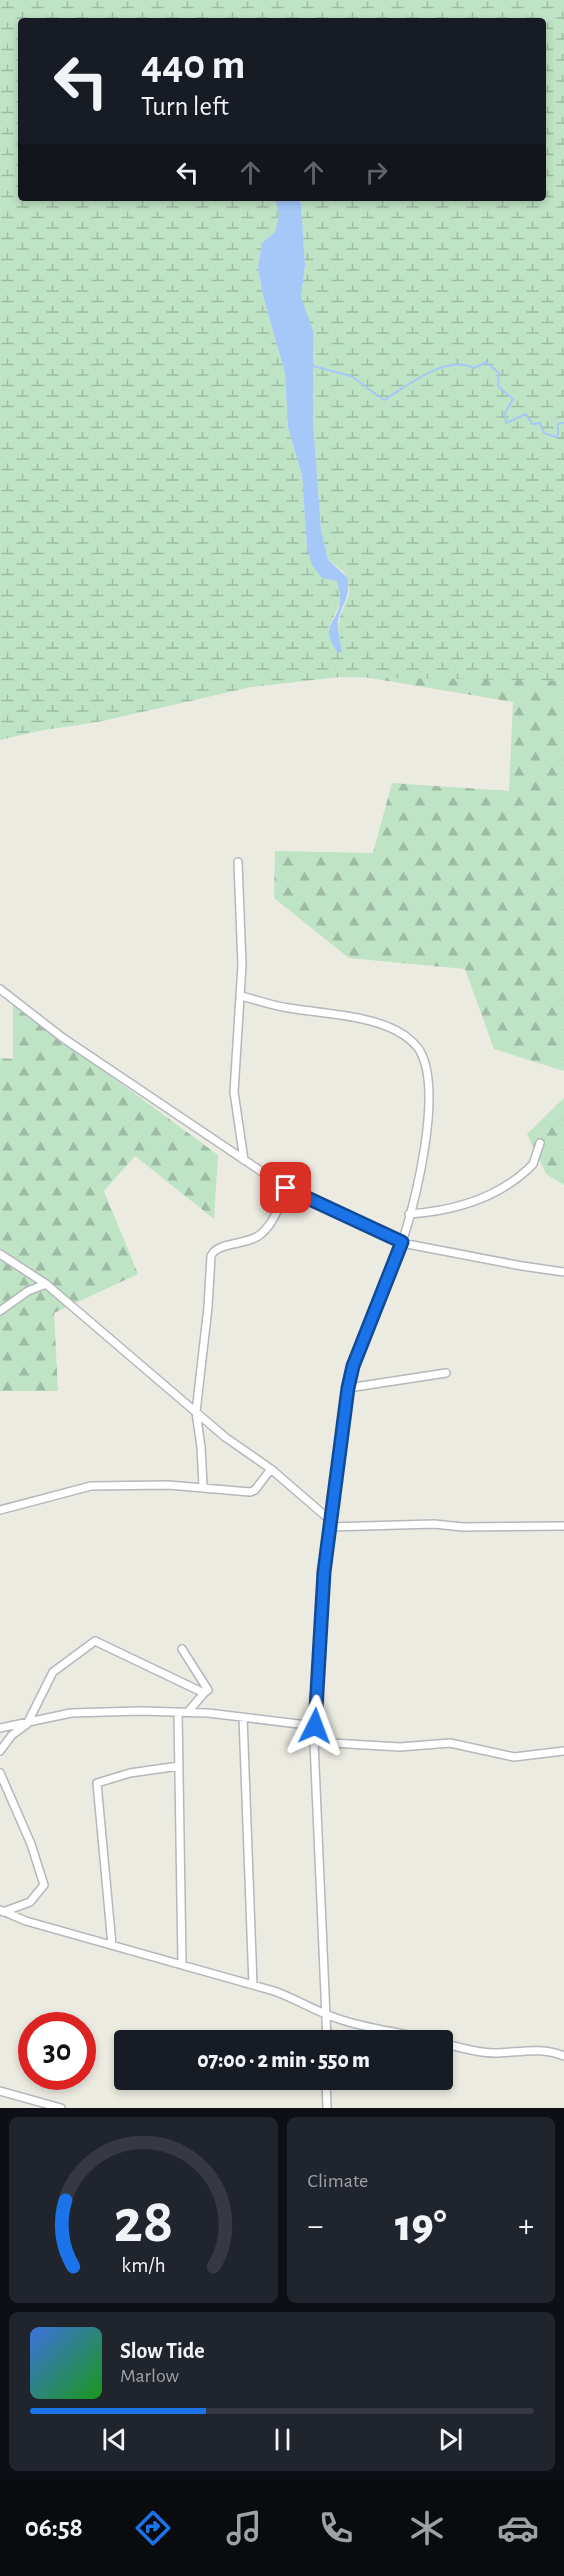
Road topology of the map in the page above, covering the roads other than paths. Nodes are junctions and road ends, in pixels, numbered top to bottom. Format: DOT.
graph roads {
  1 [pos="238,862"];
  2 [pos="0,989"];
  3 [pos="241,996"];
  4 [pos="540,1143"];
  5 [pos="244,1160"];
  6 [pos="286,1188"];
  7 [pos="409,1214"];
  8 [pos="402,1242"];
  9 [pos="0,1254"];
  10 [pos="564,1272"];
  11 [pos="46,1284"];
  12 [pos="0,1311"];
  13 [pos="446,1373"];
  14 [pos="348,1388"];
  15 [pos="195,1412"];
  16 [pos="271,1469"];
  17 [pos="203,1486"];
  18 [pos="0,1510"];
  19 [pos="329,1524"];
  20 [pos="564,1526"];
  21 [pos="182,1649"];
  22 [pos="204,1693"];
  23 [pos="178,1712"];
  24 [pos="188,1712"];
  25 [pos="243,1717"];
  26 [pos="27,1724"];
  27 [pos="315,1726"];
  28 [pos="0,1728"];
  29 [pos="314,1742"];
  30 [pos="0,1751"];
  31 [pos="564,1751"];
  32 [pos="179,1766"];
  33 [pos="0,1773"];
  34 [pos="2,1912"];
  35 [pos="112,1945"];
  36 [pos="182,1963"];
  37 [pos="253,1984"];
  38 [pos="327,2015"];
  39 [pos="327,2030"];
  40 [pos="389,2030"];
  41 [pos="453,2046"];
  42 [pos="564,2056"];
  43 [pos="326,2090"];
  44 [pos="0,2091"];
  45 [pos="61,2108"];
  46 [pos="327,2108"];
  1 -- 3 [label="street"];
  2 -- 5 [label="street"];
  3 -- 5 [label="street"];
  3 -- 7 [label="street"];
  4 -- 7 [label="street"];
  5 -- 6 [label="street"];
  6 -- 8 [label="street"];
  6 -- 15 [label="street"];
  7 -- 8 [label="street"];
  8 -- 10 [label="street"];
  8 -- 14 [label="street"];
  9 -- 11 [label="street"];
  11 -- 12 [label="street"];
  11 -- 15 [label="street"];
  13 -- 14 [label="street"];
  14 -- 19 [label="street"];
  15 -- 16 [label="street"];
  15 -- 17 [label="street"];
  16 -- 17 [label="street"];
  16 -- 19 [label="street"];
  17 -- 18 [label="street"];
  19 -- 20 [label="street"];
  19 -- 27 [label="street"];
  21 -- 22 [label="street"];
  22 -- 24 [label="street"];
  22 -- 26 [label="street"];
  23 -- 24 [label="street"];
  23 -- 26 [label="street"];
  23 -- 32 [label="street"];
  24 -- 25 [label="street"];
  25 -- 27 [label="street"];
  25 -- 37 [label="street"];
  26 -- 28 [label="street"];
  26 -- 30 [label="street"];
  27 -- 29 [label="street"];
  29 -- 31 [label="street"];
  29 -- 38 [label="street"];
  32 -- 35 [label="street"];
  32 -- 36 [label="street"];
  33 -- 34 [label="street"];
  34 -- 35 [label="street"];
  35 -- 36 [label="street"];
  36 -- 37 [label="street"];
  37 -- 38 [label="street"];
  38 -- 39 [label="street"];
  38 -- 40 [label="street"];
  41 -- 42 [label="street"];
  43 -- 46 [label="street"];
  44 -- 45 [label="street"];
}
